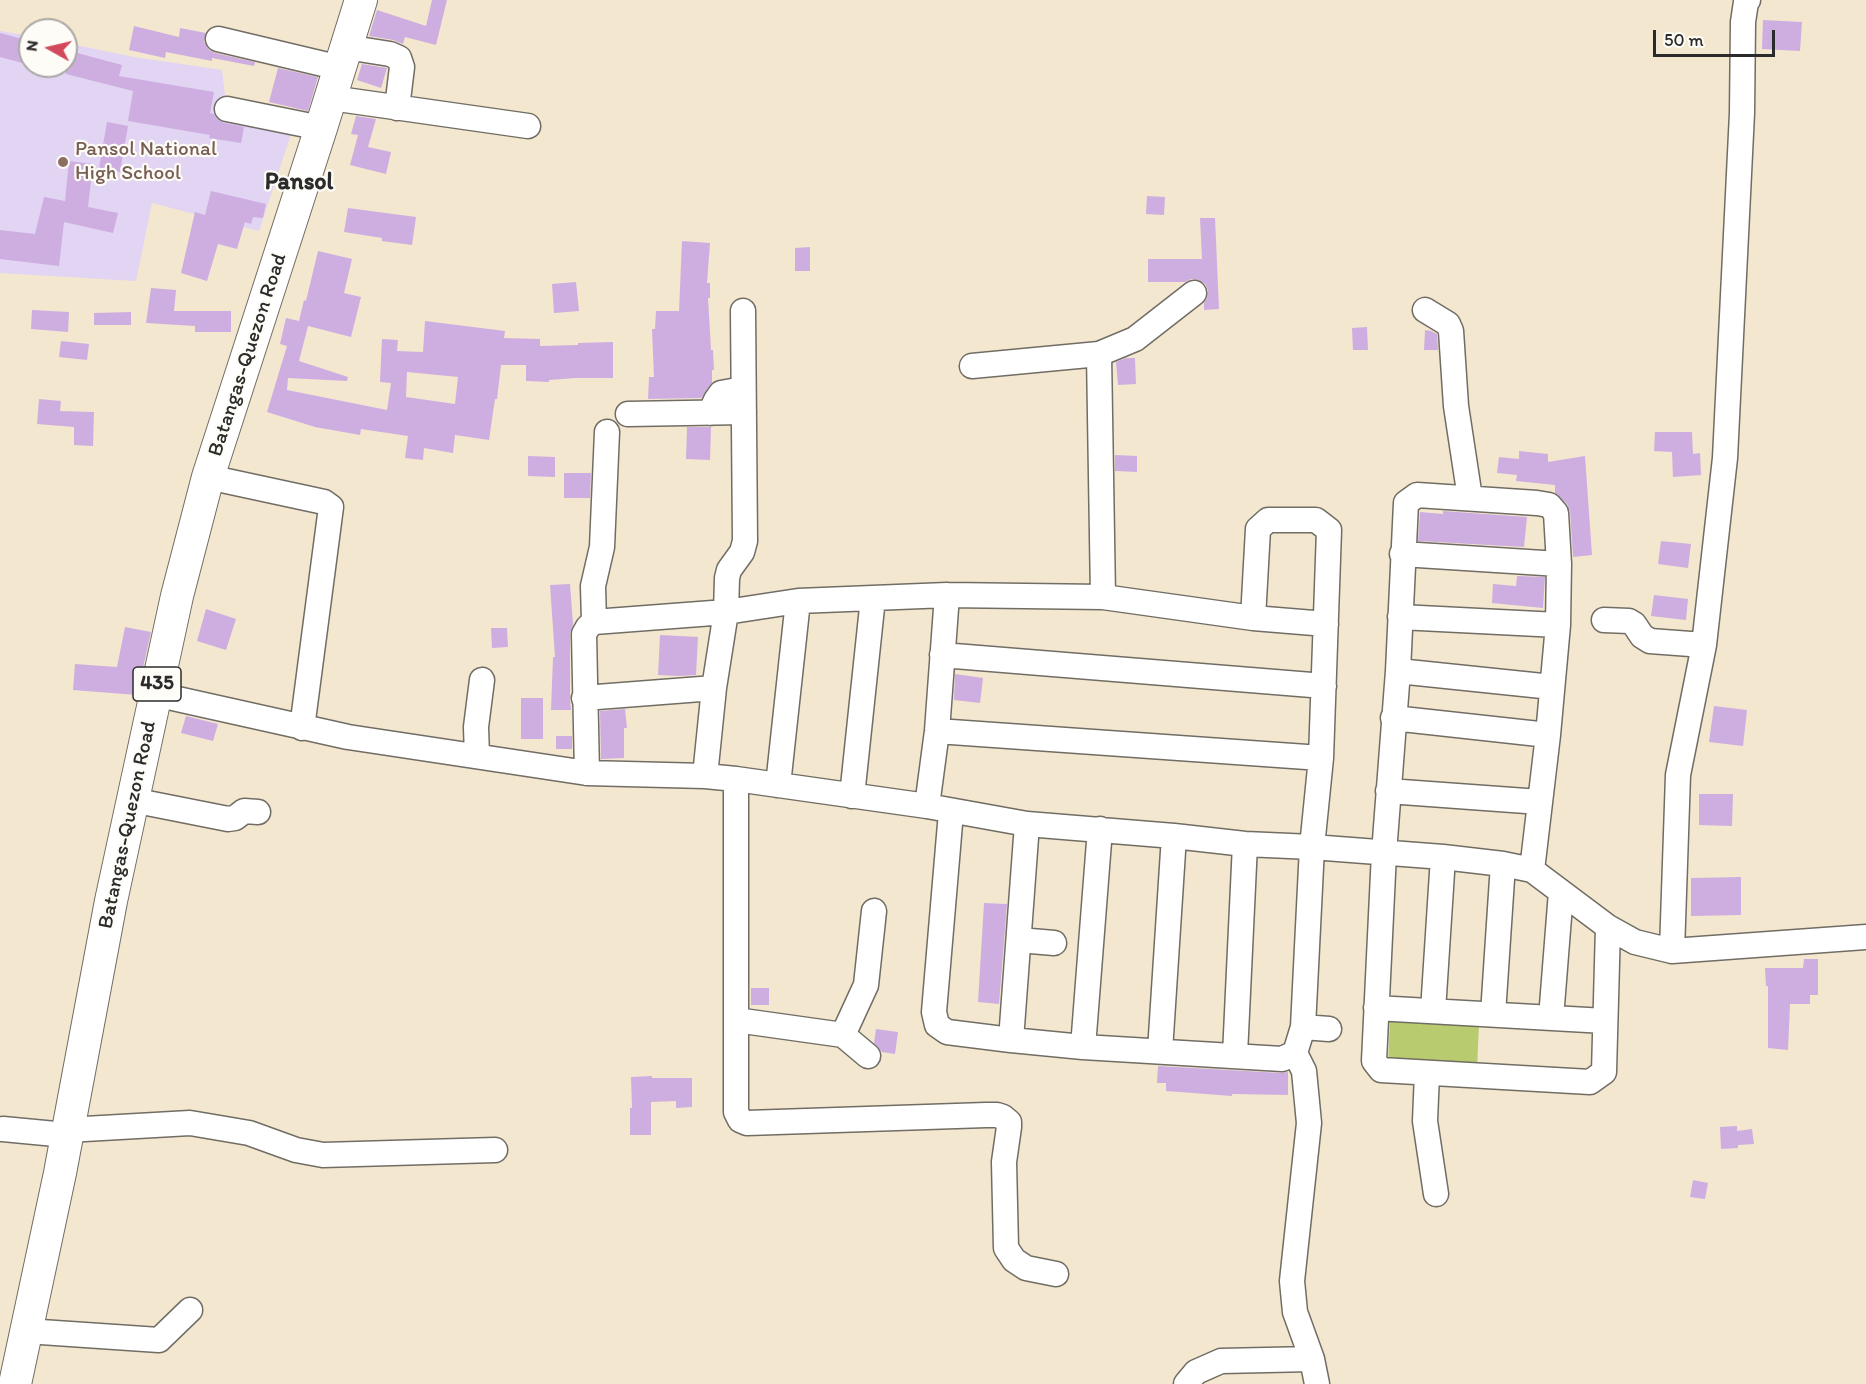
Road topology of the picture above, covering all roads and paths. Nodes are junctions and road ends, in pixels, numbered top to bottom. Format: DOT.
graph roads {
  1 [pos="361,0"];
  2 [pos="1742,1"];
  3 [pos="218,39"];
  4 [pos="343,57"];
  5 [pos="331,98"];
  6 [pos="397,108"];
  7 [pos="227,109"];
  8 [pos="528,126"];
  9 [pos="321,128"];
  10 [pos="1194,293"];
  11 [pos="1425,310"];
  12 [pos="742,311"];
  13 [pos="1098,354"];
  14 [pos="972,366"];
  15 [pos="743,401"];
  16 [pos="628,414"];
  17 [pos="607,432"];
  18 [pos="208,477"];
  19 [pos="1470,498"];
  20 [pos="1402,555"];
  21 [pos="1559,564"];
  22 [pos="947,595"];
  23 [pos="1103,597"];
  24 [pos="873,598"];
  25 [pos="798,601"];
  26 [pos="726,612"];
  27 [pos="1400,617"];
  28 [pos="1253,618"];
  29 [pos="1604,620"];
  30 [pos="594,622"];
  31 [pos="1326,624"];
  32 [pos="1558,625"];
  33 [pos="1704,645"];
  34 [pos="942,655"];
  35 [pos="1398,671"];
  36 [pos="482,680"];
  37 [pos="1324,686"];
  38 [pos="1552,687"];
  39 [pos="714,688"];
  40 [pos="155,694"];
  41 [pos="584,698"];
  42 [pos="1393,718"];
  43 [pos="302,728"];
  44 [pos="937,731"];
  45 [pos="1548,735"];
  46 [pos="477,756"];
  47 [pos="1321,758"];
  48 [pos="587,773"];
  49 [pos="705,776"];
  50 [pos="736,779"];
  51 [pos="778,785"];
  52 [pos="1388,791"];
  53 [pos="852,796"];
  54 [pos="132,800"];
  55 [pos="1540,802"];
  56 [pos="927,806"];
  57 [pos="258,812"];
  58 [pos="951,812"];
  59 [pos="1027,824"];
  60 [pos="1100,829"];
  61 [pos="1174,836"];
  62 [pos="1245,844"];
  63 [pos="1312,847"];
  64 [pos="1384,854"];
  65 [pos="1443,857"];
  66 [pos="1503,864"];
  67 [pos="1532,870"];
  68 [pos="1561,892"];
  69 [pos="874,911"];
  70 [pos="1608,927"];
  71 [pos="1866,937"];
  72 [pos="1019,940"];
  73 [pos="1054,943"];
  74 [pos="1672,951"];
  75 [pos="1376,1008"];
  76 [pos="1433,1011"];
  77 [pos="1493,1014"];
  78 [pos="1551,1018"];
  79 [pos="736,1020"];
  80 [pos="1605,1021"];
  81 [pos="1303,1027"];
  82 [pos="1329,1029"];
  83 [pos="843,1035"];
  84 [pos="1011,1040"];
  85 [pos="1083,1047"];
  86 [pos="1160,1051"];
  87 [pos="1295,1053"];
  88 [pos="1236,1055"];
  89 [pos="868,1056"];
  90 [pos="1427,1073"];
  91 [pos="3,1129"];
  92 [pos="67,1132"];
  93 [pos="495,1150"];
  94 [pos="1436,1194"];
  95 [pos="1056,1274"];
  96 [pos="190,1310"];
  97 [pos="26,1331"];
  98 [pos="1312,1359"];
  99 [pos="15,1384"];
  100 [pos="1186,1384"];
  101 [pos="1317,1384"];
  1 -- 4 [label="main road, Batangas-Quezon Road / 435"];
  2 -- 33 [label="street"];
  3 -- 4 [label="street"];
  4 -- 5 [label="main road, Batangas-Quezon Road / 435"];
  4 -- 6 [label="street"];
  5 -- 6 [label="street"];
  5 -- 9 [label="main road, Batangas-Quezon Road / 435"];
  6 -- 8 [label="street"];
  7 -- 9 [label="street"];
  9 -- 18 [label="main road, Batangas-Quezon Road / 435"];
  10 -- 13 [label="street"];
  11 -- 19 [label="street"];
  12 -- 15 [label="street"];
  13 -- 14 [label="street"];
  13 -- 23 [label="street"];
  15 -- 16 [label="street"];
  15 -- 26 [label="street"];
  17 -- 30 [label="street"];
  18 -- 40 [label="main road, Batangas-Quezon Road / 435"];
  18 -- 43 [label="street"];
  19 -- 20 [label="street"];
  19 -- 21 [label="street"];
  20 -- 21 [label="street"];
  20 -- 27 [label="street"];
  21 -- 32 [label="street"];
  22 -- 23 [label="street"];
  22 -- 24 [label="street"];
  22 -- 34 [label="street"];
  23 -- 28 [label="street"];
  24 -- 25 [label="street"];
  24 -- 53 [label="street"];
  25 -- 26 [label="street"];
  25 -- 51 [label="street"];
  26 -- 30 [label="street"];
  26 -- 39 [label="street"];
  27 -- 32 [label="street"];
  27 -- 35 [label="street"];
  28 -- 31 [label="street"];
  28 -- 31 [label="street"];
  29 -- 33 [label="street"];
  30 -- 41 [label="street"];
  31 -- 37 [label="street"];
  32 -- 38 [label="street"];
  33 -- 74 [label="street"];
  34 -- 37 [label="street"];
  34 -- 44 [label="street"];
  35 -- 38 [label="street"];
  35 -- 42 [label="street"];
  36 -- 46 [label="street"];
  37 -- 47 [label="street"];
  38 -- 45 [label="street"];
  39 -- 41 [label="street"];
  39 -- 49 [label="street"];
  40 -- 43 [label="street"];
  40 -- 54 [label="main road, Batangas-Quezon Road / 435"];
  41 -- 48 [label="street"];
  42 -- 45 [label="street"];
  42 -- 52 [label="street"];
  43 -- 46 [label="street"];
  44 -- 47 [label="street"];
  44 -- 56 [label="street"];
  45 -- 55 [label="street"];
  46 -- 48 [label="street"];
  47 -- 63 [label="street"];
  48 -- 49 [label="street"];
  49 -- 50 [label="street"];
  50 -- 51 [label="street"];
  50 -- 79 [label="street"];
  51 -- 53 [label="street"];
  52 -- 55 [label="street"];
  52 -- 64 [label="street"];
  53 -- 56 [label="street"];
  54 -- 57 [label="street"];
  54 -- 92 [label="main road, Batangas-Quezon Road / 435"];
  55 -- 67 [label="street"];
  56 -- 58 [label="street"];
  58 -- 59 [label="street"];
  58 -- 84 [label="street"];
  59 -- 60 [label="street"];
  59 -- 72 [label="street"];
  60 -- 61 [label="street"];
  60 -- 85 [label="street"];
  61 -- 62 [label="street"];
  61 -- 86 [label="street"];
  62 -- 63 [label="street"];
  62 -- 88 [label="street"];
  63 -- 64 [label="street"];
  63 -- 81 [label="street"];
  64 -- 65 [label="street"];
  64 -- 75 [label="street"];
  65 -- 66 [label="street"];
  65 -- 76 [label="street"];
  66 -- 67 [label="street"];
  66 -- 77 [label="street"];
  67 -- 68 [label="street"];
  68 -- 70 [label="street"];
  68 -- 78 [label="street"];
  69 -- 83 [label="street"];
  70 -- 74 [label="street"];
  70 -- 80 [label="street"];
  71 -- 74 [label="street"];
  72 -- 73 [label="street"];
  72 -- 84 [label="street"];
  75 -- 76 [label="street"];
  75 -- 90 [label="street"];
  76 -- 77 [label="street"];
  77 -- 78 [label="street"];
  78 -- 80 [label="street"];
  79 -- 83 [label="street"];
  79 -- 95 [label="street"];
  80 -- 90 [label="street"];
  81 -- 82 [label="street"];
  81 -- 87 [label="street"];
  83 -- 89 [label="street"];
  84 -- 85 [label="street"];
  85 -- 86 [label="street"];
  86 -- 88 [label="street"];
  87 -- 88 [label="street"];
  87 -- 98 [label="street"];
  90 -- 94 [label="street"];
  91 -- 92 [label="street"];
  92 -- 93 [label="street"];
  92 -- 97 [label="main road, Batangas-Quezon Road / 435"];
  96 -- 97 [label="street"];
  97 -- 99 [label="main road, Batangas-Quezon Road / 435"];
  98 -- 100 [label="street"];
  98 -- 101 [label="street"];
}
